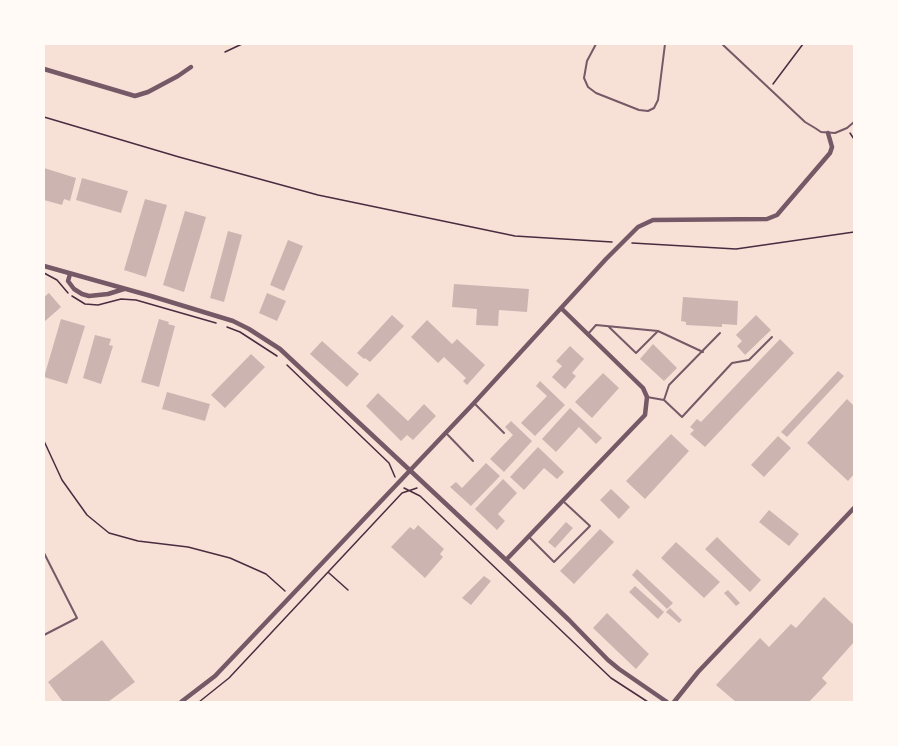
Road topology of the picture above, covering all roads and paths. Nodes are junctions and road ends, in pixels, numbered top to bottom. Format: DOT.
graph roads {
  1 [pos="242,44"];
  2 [pos="596,44"];
  3 [pos="665,44"];
  4 [pos="722,44"];
  5 [pos="803,44"];
  6 [pos="225,52"];
  7 [pos="192,67"];
  8 [pos="44,69"];
  9 [pos="770,88"];
  10 [pos="44,117"];
  11 [pos="855,122"];
  12 [pos="847,128"];
  13 [pos="828,133"];
  14 [pos="855,139"];
  15 [pos="855,232"];
  16 [pos="597,241"];
  17 [pos="654,245"];
  18 [pos="44,266"];
  19 [pos="44,273"];
  20 [pos="69,274"];
  21 [pos="125,289"];
  22 [pos="561,308"];
  23 [pos="216,323"];
  24 [pos="225,326"];
  25 [pos="609,326"];
  26 [pos="658,331"];
  27 [pos="720,333"];
  28 [pos="588,334"];
  29 [pos="772,337"];
  30 [pos="703,352"];
  31 [pos="278,357"];
  32 [pos="287,365"];
  33 [pos="646,397"];
  34 [pos="663,400"];
  35 [pos="474,403"];
  36 [pos="446,432"];
  37 [pos="504,433"];
  38 [pos="44,441"];
  39 [pos="473,461"];
  40 [pos="410,471"];
  41 [pos="399,482"];
  42 [pos="422,482"];
  43 [pos="410,490"];
  44 [pos="563,501"];
  45 [pos="855,508"];
  46 [pos="529,537"];
  47 [pos="44,553"];
  48 [pos="506,560"];
  49 [pos="328,572"];
  50 [pos="348,590"];
  51 [pos="290,596"];
  52 [pos="298,605"];
  53 [pos="44,636"];
  54 [pos="181,702"];
  55 [pos="199,702"];
  56 [pos="648,702"];
  57 [pos="667,702"];
  58 [pos="674,702"];
  1 -- 6 [label="path"];
  2 -- 3 [label="lane"];
  4 -- 9 [label="lane"];
  5 -- 9 [label="path"];
  7 -- 8 [label="street"];
  9 -- 13 [label="lane"];
  10 -- 16 [label="path"];
  11 -- 12 [label="lane"];
  12 -- 13 [label="lane"];
  12 -- 14 [label="path"];
  13 -- 22 [label="street"];
  15 -- 17 [label="path"];
  18 -- 20 [label="street"];
  19 -- 23 [label="path"];
  20 -- 21 [label="street"];
  20 -- 21 [label="street"];
  21 -- 40 [label="street"];
  22 -- 28 [label="street"];
  22 -- 35 [label="street"];
  24 -- 31 [label="path"];
  25 -- 26 [label="lane"];
  25 -- 26 [label="lane"];
  25 -- 28 [label="lane"];
  26 -- 30 [label="lane"];
  27 -- 30 [label="lane"];
  28 -- 33 [label="street"];
  29 -- 34 [label="lane"];
  30 -- 34 [label="lane"];
  32 -- 41 [label="path"];
  33 -- 34 [label="lane"];
  33 -- 44 [label="street"];
  35 -- 36 [label="street"];
  35 -- 37 [label="lane"];
  36 -- 39 [label="lane"];
  36 -- 40 [label="street"];
  38 -- 51 [label="path"];
  40 -- 41 [label="street"];
  40 -- 42 [label="street"];
  41 -- 43 [label="path"];
  41 -- 51 [label="street"];
  42 -- 43 [label="path"];
  42 -- 48 [label="street"];
  43 -- 49 [label="path"];
  43 -- 56 [label="path"];
  44 -- 46 [label="street"];
  44 -- 46 [label="lane"];
  45 -- 58 [label="street"];
  46 -- 48 [label="street"];
  47 -- 53 [label="lane"];
  48 -- 57 [label="street"];
  49 -- 50 [label="path"];
  49 -- 52 [label="path"];
  51 -- 52 [label="path"];
  51 -- 54 [label="street"];
  52 -- 55 [label="path"];
}
